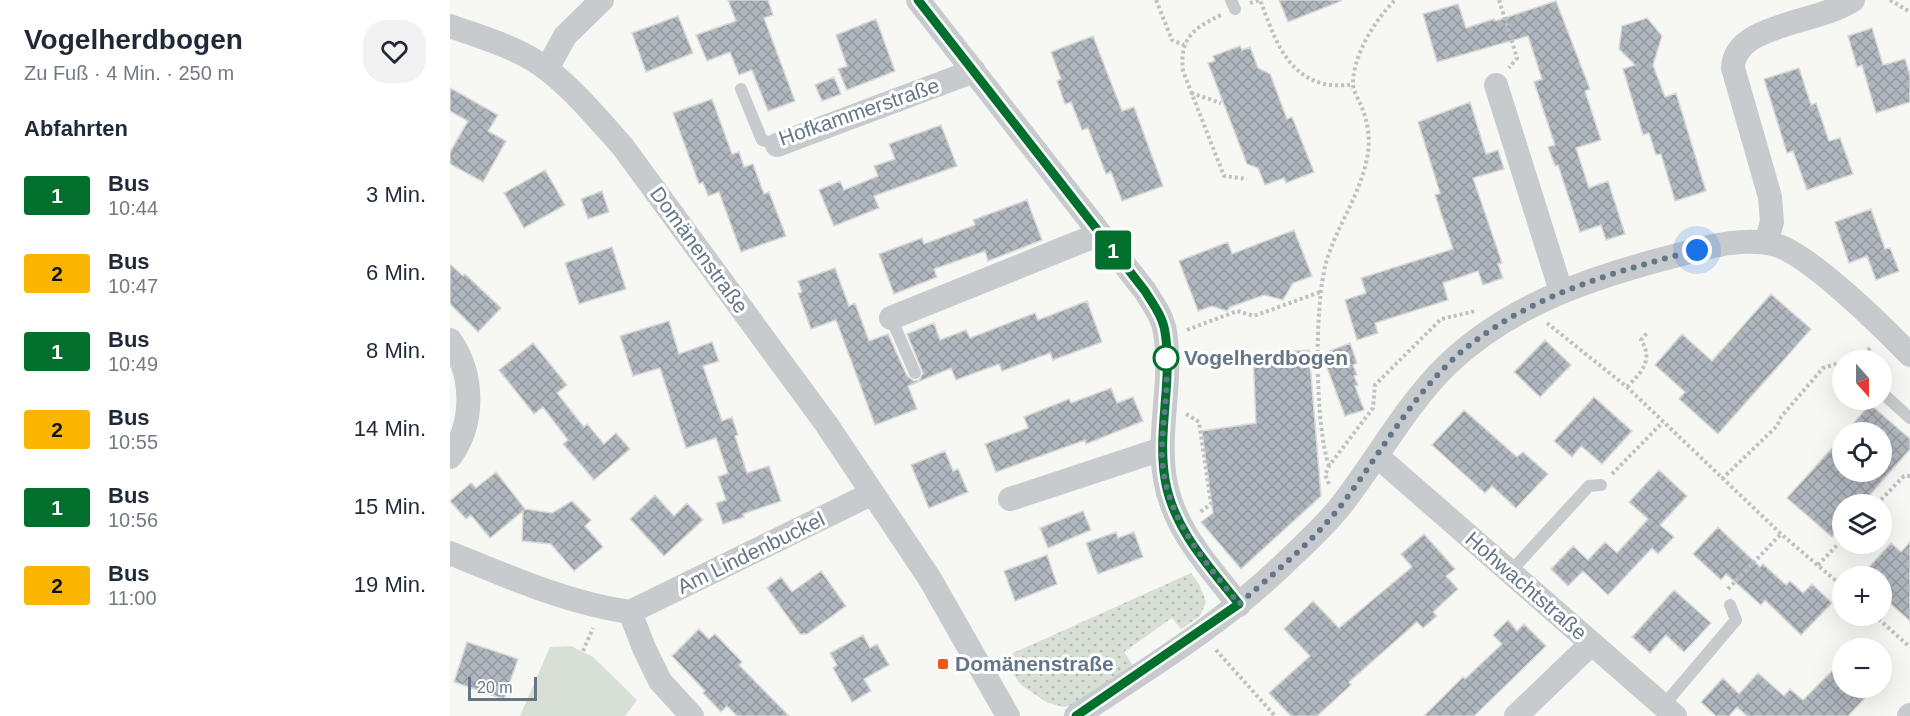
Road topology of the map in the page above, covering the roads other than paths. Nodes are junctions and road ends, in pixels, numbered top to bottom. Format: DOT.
graph roads {
  1 [pos="602,0"];
  2 [pos="918,0"];
  3 [pos="1853,0"];
  4 [pos="450,26"];
  5 [pos="547,69"];
  6 [pos="974,71"];
  7 [pos="1496,85"];
  8 [pos="741,89"];
  9 [pos="777,145"];
  10 [pos="1100,234"];
  11 [pos="1766,243"];
  12 [pos="1561,291"];
  13 [pos="891,318"];
  14 [pos="450,340"];
  15 [pos="1910,355"];
  16 [pos="915,373"];
  17 [pos="1892,402"];
  18 [pos="1910,418"];
  19 [pos="1162,449"];
  20 [pos="1377,456"];
  21 [pos="450,458"];
  22 [pos="1601,485"];
  23 [pos="872,494"];
  24 [pos="1010,499"];
  25 [pos="450,553"];
  26 [pos="1510,572"];
  27 [pos="1239,604"];
  28 [pos="1730,605"];
  29 [pos="630,612"];
  30 [pos="1591,644"];
  31 [pos="1669,711"];
  32 [pos="692,716"];
  33 [pos="1008,716"];
  34 [pos="1076,716"];
  35 [pos="1516,716"];
  1 -- 5 [label="street"];
  2 -- 6 [label="street"];
  3 -- 11 [label="street"];
  4 -- 5 [label="street, Domänenstraße"];
  5 -- 23 [label="street, Domänenstraße"];
  6 -- 9 [label="street, Hofkammerstraße"];
  6 -- 10 [label="street"];
  7 -- 12 [label="street"];
  8 -- 9 [label="lane, Hofkammerstraße"];
  10 -- 13 [label="street"];
  10 -- 19 [label="street"];
  11 -- 12 [label="street"];
  11 -- 15 [label="street"];
  12 -- 20 [label="street"];
  13 -- 16 [label="lane"];
  14 -- 21 [label="street"];
  17 -- 18 [label="lane"];
  19 -- 24 [label="street"];
  19 -- 27 [label="street"];
  20 -- 26 [label="street, Hohwachtstraße"];
  20 -- 27 [label="street"];
  22 -- 26 [label="lane"];
  23 -- 29 [label="street, Am Lindenbuckel"];
  23 -- 33 [label="street, Domänenstraße"];
  25 -- 29 [label="street"];
  26 -- 30 [label="street, Hohwachtstraße"];
  27 -- 34 [label="street"];
  28 -- 31 [label="lane"];
  29 -- 32 [label="street"];
  30 -- 31 [label="street, Hohwachtstraße"];
  30 -- 35 [label="street"];
}
